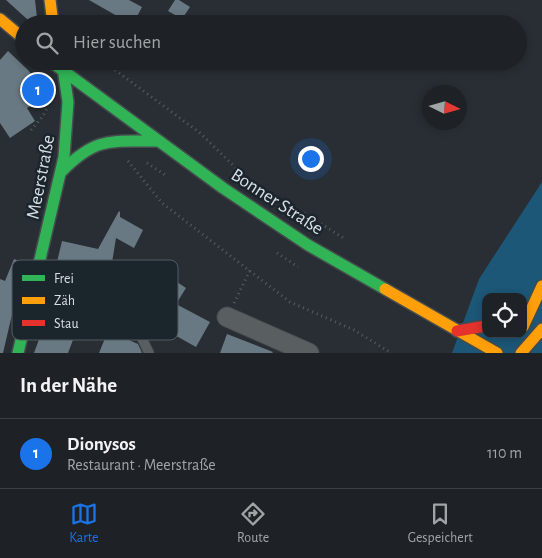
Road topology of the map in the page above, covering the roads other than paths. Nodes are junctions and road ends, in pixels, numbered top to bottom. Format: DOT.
graph roads {
  1 [pos="50,0"];
  2 [pos="52,15"];
  3 [pos="0,19"];
  4 [pos="15,32"];
  5 [pos="61,70"];
  6 [pos="65,70"];
  7 [pos="66,74"];
  8 [pos="159,141"];
  9 [pos="62,171"];
  10 [pos="42,260"];
  11 [pos="542,286"];
  12 [pos="535,299"];
  13 [pos="527,306"];
  14 [pos="227,317"];
  15 [pos="527,317"];
  16 [pos="482,327"];
  17 [pos="542,329"];
  18 [pos="456,331"];
  19 [pos="519,338"];
  20 [pos="21,340"];
  21 [pos="142,340"];
  22 [pos="18,353"];
  23 [pos="148,353"];
  24 [pos="309,353"];
  25 [pos="497,353"];
  26 [pos="514,353"];
  27 [pos="521,353"];
  1 -- 2 [label="main road"];
  3 -- 4 [label="main road"];
  5 -- 7 [label="main road, Bonner Straße"];
  6 -- 7 [label="main road, Meerstraße"];
  7 -- 8 [label="main road, Bonner Straße"];
  7 -- 9 [label="main road, Meerstraße"];
  8 -- 9 [label="main road"];
  8 -- 18 [label="main road, Bonner Straße"];
  9 -- 10 [label="main road, Meerstraße"];
  11 -- 12 [label="main road"];
  12 -- 13 [label="main road"];
  12 -- 15 [label="main road"];
  14 -- 24 [label="street"];
  16 -- 18 [label="main road"];
  17 -- 27 [label="main road"];
  18 -- 25 [label="main road, Bonner Straße"];
  19 -- 26 [label="main road"];
  20 -- 22 [label="main road, Meerstraße"];
  21 -- 23 [label="lane"];
}
